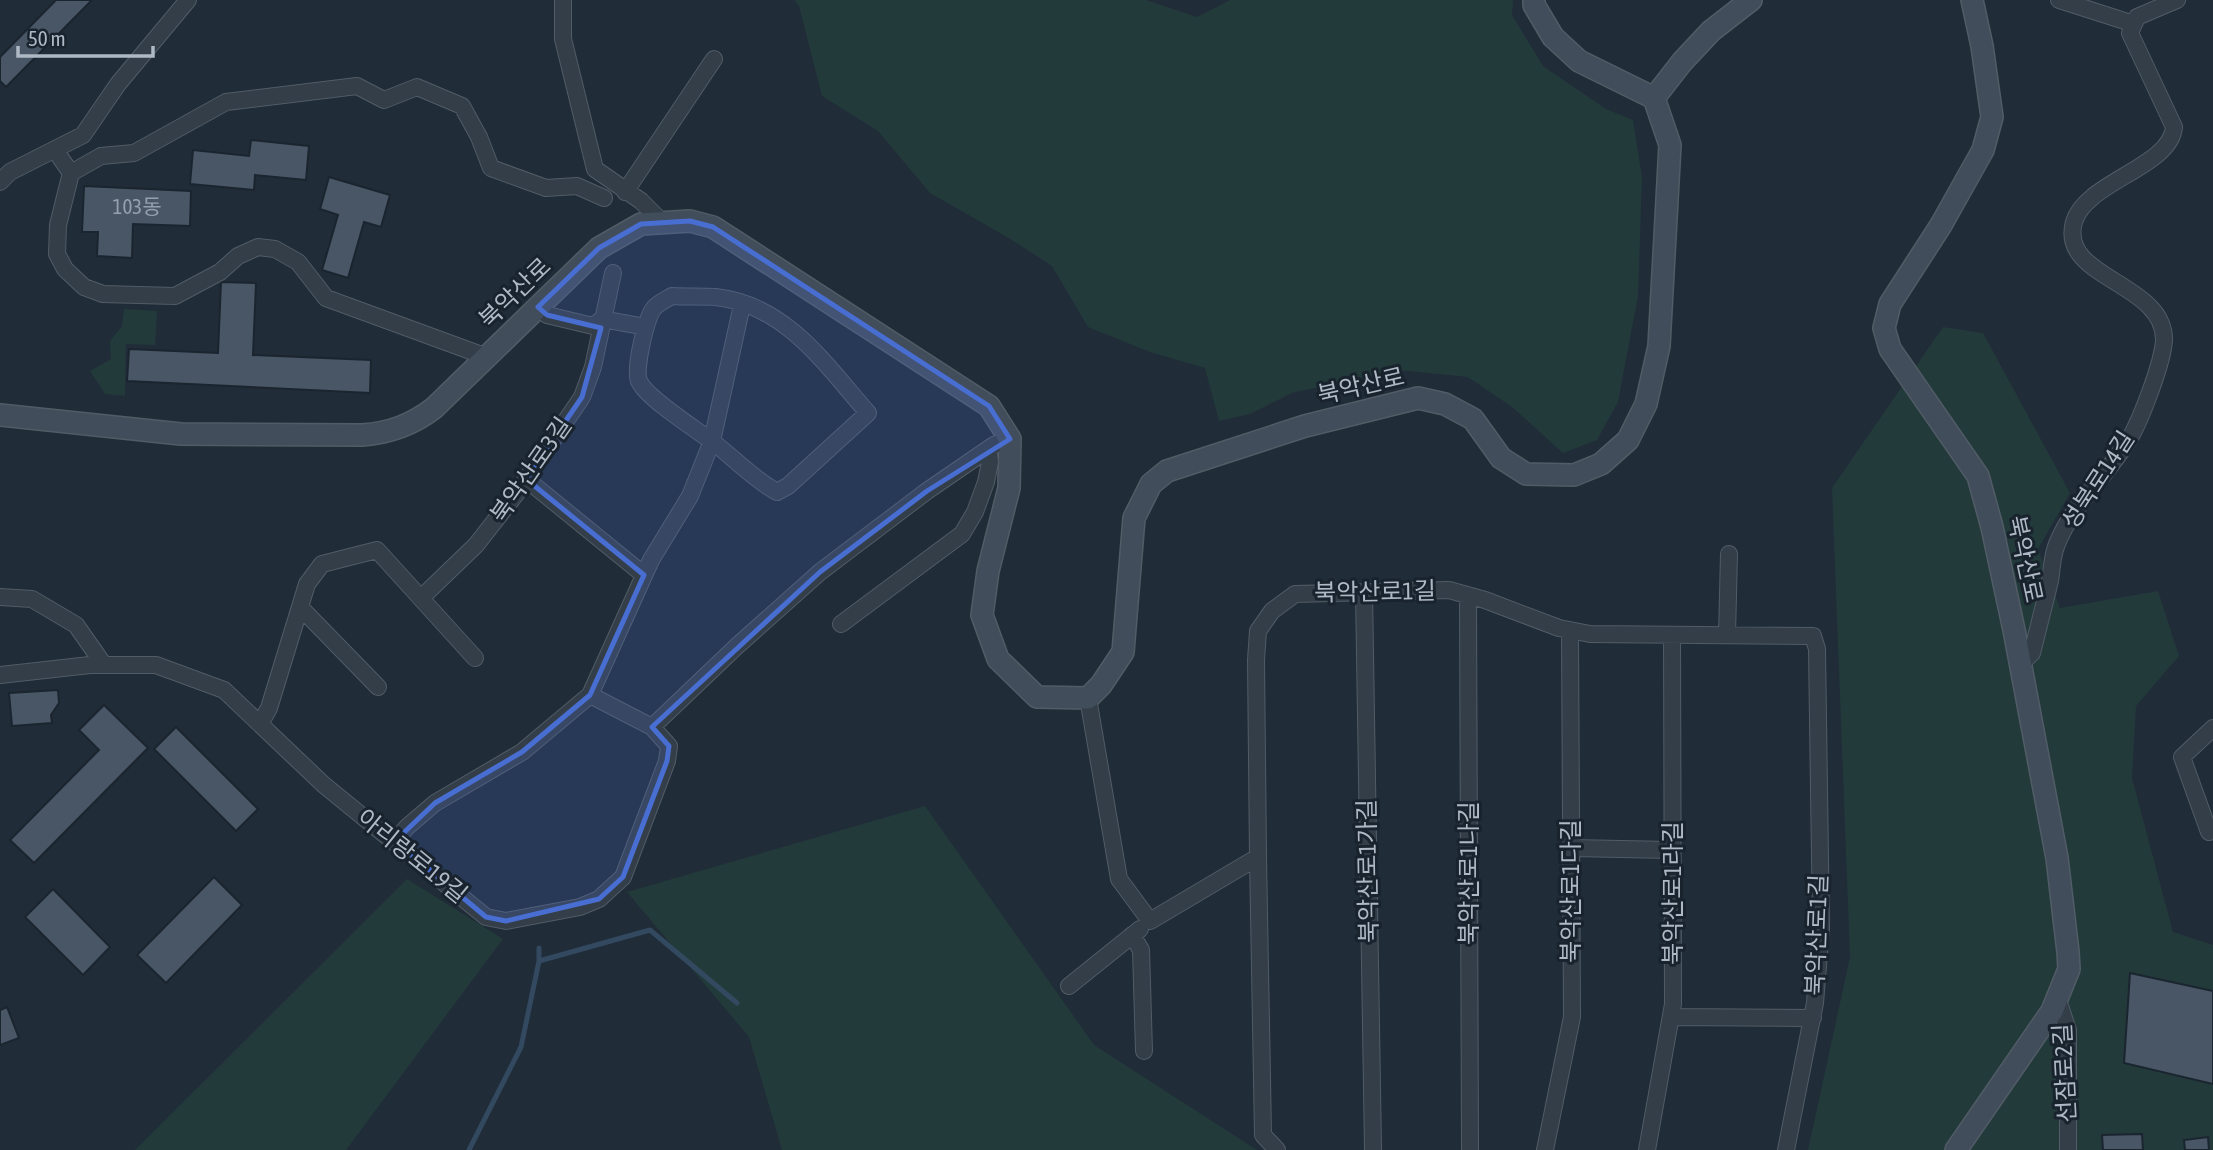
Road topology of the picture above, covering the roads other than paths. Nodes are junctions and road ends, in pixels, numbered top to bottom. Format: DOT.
graph roads {
  1 [pos="188,0"];
  2 [pos="563,0"];
  3 [pos="1534,0"];
  4 [pos="1751,0"];
  5 [pos="1972,0"];
  6 [pos="2059,0"];
  7 [pos="2177,0"];
  8 [pos="2134,24"];
  9 [pos="714,59"];
  10 [pos="1654,98"];
  11 [pos="55,150"];
  12 [pos="71,173"];
  13 [pos="0,182"];
  14 [pos="625,192"];
  15 [pos="604,198"];
  16 [pos="663,223"];
  17 [pos="613,273"];
  18 [pos="742,305"];
  19 [pos="538,307"];
  20 [pos="602,319"];
  21 [pos="646,327"];
  22 [pos="487,357"];
  23 [pos="0,415"];
  24 [pos="1010,439"];
  25 [pos="712,441"];
  26 [pos="988,449"];
  27 [pos="526,479"];
  28 [pos="1729,554"];
  29 [pos="644,575"];
  30 [pos="1364,592"];
  31 [pos="1468,595"];
  32 [pos="0,597"];
  33 [pos="421,598"];
  34 [pos="300,607"];
  35 [pos="841,624"];
  36 [pos="1570,630"];
  37 [pos="1672,635"];
  38 [pos="1727,635"];
  39 [pos="475,658"];
  40 [pos="104,665"];
  41 [pos="2020,665"];
  42 [pos="0,675"];
  43 [pos="378,687"];
  44 [pos="590,695"];
  45 [pos="1088,698"];
  46 [pos="260,724"];
  47 [pos="652,727"];
  48 [pos="2213,728"];
  49 [pos="2209,832"];
  50 [pos="395,841"];
  51 [pos="1571,848"];
  52 [pos="1672,850"];
  53 [pos="1258,857"];
  54 [pos="1150,921"];
  55 [pos="1132,935"];
  56 [pos="1069,986"];
  57 [pos="2057,997"];
  58 [pos="1671,1017"];
  59 [pos="1813,1018"];
  60 [pos="1144,1051"];
  61 [pos="1277,1150"];
  62 [pos="1373,1150"];
  63 [pos="1470,1150"];
  64 [pos="1545,1150"];
  65 [pos="1647,1150"];
  66 [pos="1786,1150"];
  67 [pos="1956,1150"];
  68 [pos="2068,1150"];
  1 -- 11 [label="street"];
  2 -- 14 [label="street"];
  3 -- 10 [label="street"];
  4 -- 10 [label="street"];
  5 -- 41 [label="street, 북악산로"];
  6 -- 8 [label="street"];
  7 -- 8 [label="street"];
  8 -- 41 [label="street, 성북로14길"];
  9 -- 14 [label="street"];
  10 -- 45 [label="street, 북악산로"];
  11 -- 12 [label="street"];
  11 -- 13 [label="street"];
  12 -- 15 [label="street"];
  12 -- 22 [label="street"];
  14 -- 16 [label="street"];
  16 -- 19 [label="street, 북악산로"];
  16 -- 24 [label="street, 북악산로"];
  17 -- 20 [label="street, 북악산로3길"];
  18 -- 21 [label="street"];
  18 -- 25 [label="street"];
  18 -- 25 [label="street"];
  19 -- 20 [label="street"];
  19 -- 22 [label="street, 북악산로"];
  20 -- 21 [label="street"];
  20 -- 27 [label="street, 북악산로3길"];
  21 -- 25 [label="street"];
  22 -- 23 [label="street, 북악산로"];
  24 -- 26 [label="street"];
  24 -- 45 [label="street"];
  25 -- 29 [label="street"];
  26 -- 35 [label="street"];
  26 -- 47 [label="street"];
  27 -- 29 [label="street"];
  27 -- 33 [label="street, 북악산로3길"];
  28 -- 38 [label="street"];
  29 -- 44 [label="street"];
  30 -- 31 [label="street, 북악산로1길"];
  30 -- 53 [label="street, 북악산로1길"];
  30 -- 62 [label="street, 북악산로1가길"];
  31 -- 36 [label="street, 북악산로1길"];
  31 -- 63 [label="street, 북악산로1나길"];
  32 -- 40 [label="street"];
  33 -- 34 [label="street"];
  33 -- 39 [label="street"];
  34 -- 43 [label="street"];
  34 -- 46 [label="street"];
  36 -- 37 [label="street, 북악산로1길"];
  36 -- 51 [label="street, 북악산로1다길"];
  37 -- 38 [label="street, 북악산로1길"];
  37 -- 52 [label="street, 북악산로1라길"];
  38 -- 59 [label="street, 북악산로1길"];
  40 -- 42 [label="street, 아리랑로19길"];
  40 -- 46 [label="street, 아리랑로19길"];
  41 -- 57 [label="street, 북악산로"];
  44 -- 47 [label="street"];
  44 -- 50 [label="street"];
  45 -- 54 [label="street"];
  46 -- 50 [label="street, 아리랑로19길"];
  47 -- 50 [label="street, 아리랑로19길"];
  48 -- 49 [label="street"];
  51 -- 52 [label="street"];
  51 -- 64 [label="street, 북악산로1다길"];
  52 -- 58 [label="street, 북악산로1라길"];
  53 -- 54 [label="street"];
  53 -- 61 [label="street, 북악산로1길"];
  54 -- 55 [label="street"];
  55 -- 56 [label="street"];
  55 -- 60 [label="street"];
  57 -- 67 [label="street, 북악산로"];
  57 -- 68 [label="street, 선잠로2길"];
  58 -- 59 [label="street"];
  58 -- 65 [label="street, 북악산로1라길"];
  59 -- 66 [label="street, 북악산로1길"];
}
